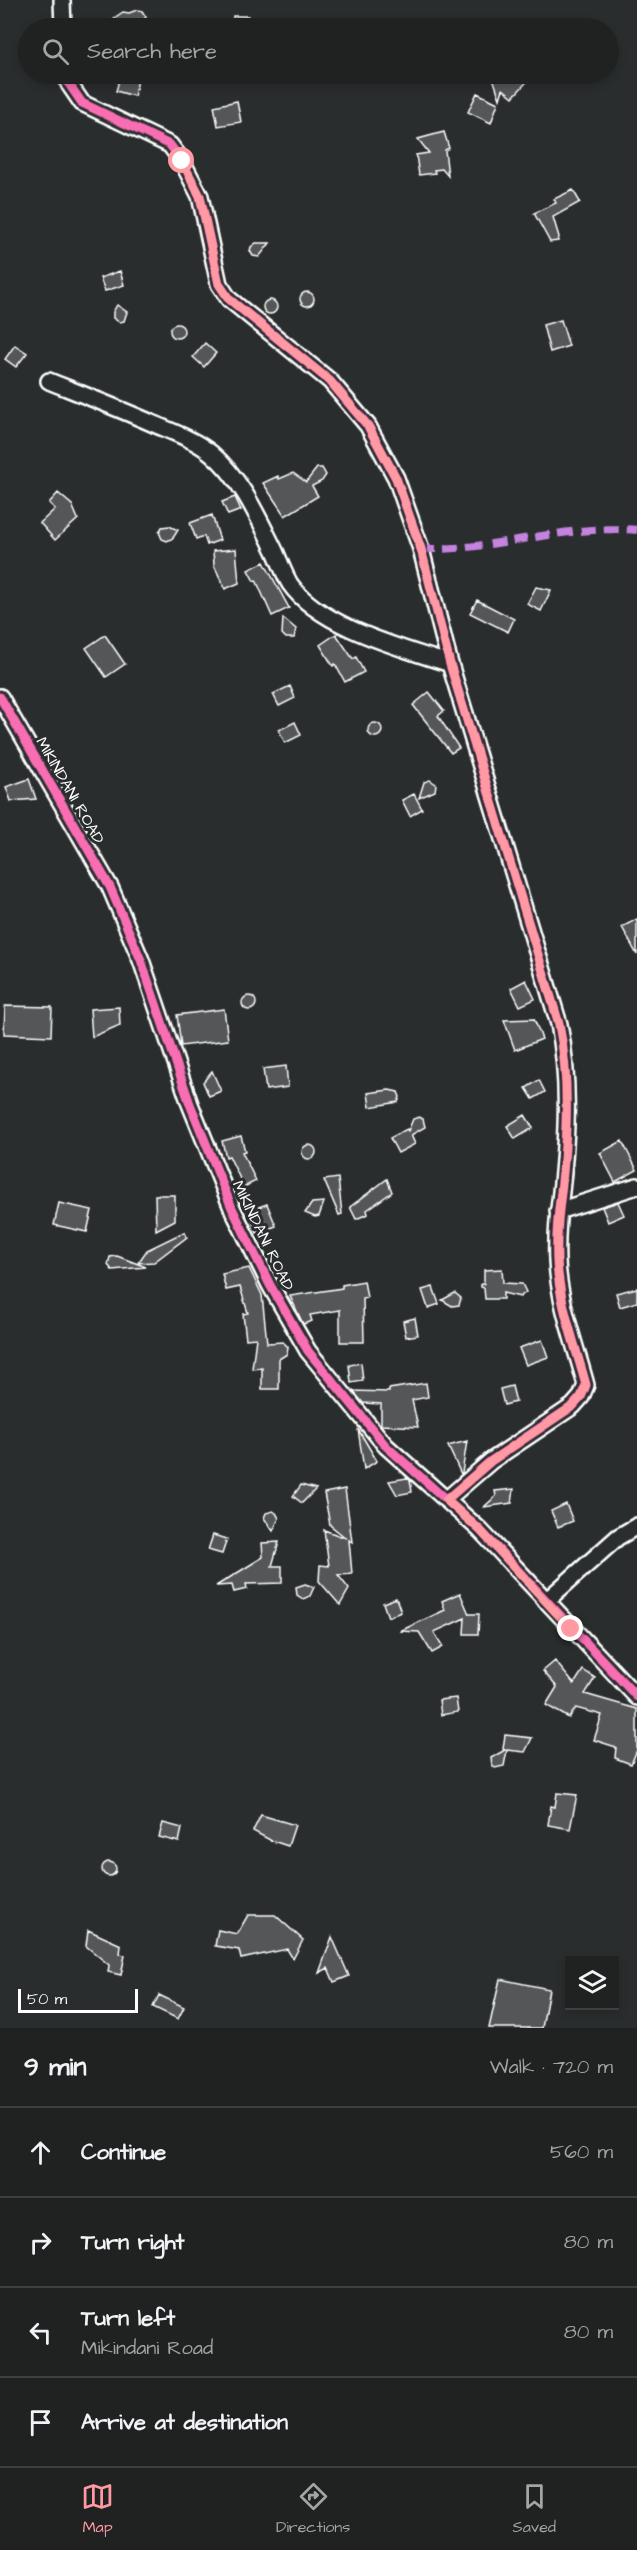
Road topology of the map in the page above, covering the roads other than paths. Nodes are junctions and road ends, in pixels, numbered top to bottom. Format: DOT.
graph roads {
  1 [pos="62,0"];
  2 [pos="63,18"];
  3 [pos="69,84"];
  4 [pos="49,381"];
  5 [pos="450,664"];
  6 [pos="0,697"];
  7 [pos="637,1186"];
  8 [pos="558,1211"];
  9 [pos="446,1500"];
  10 [pos="637,1526"];
  11 [pos="546,1601"];
  12 [pos="637,1697"];
  1 -- 2 [label="street"];
  3 -- 5 [label="street"];
  4 -- 5 [label="street"];
  5 -- 8 [label="street"];
  6 -- 9 [label="street, MIKINDANI ROAD"];
  7 -- 8 [label="street"];
  8 -- 9 [label="street"];
  9 -- 11 [label="street, MIKINDANI ROAD"];
  10 -- 11 [label="street"];
  11 -- 12 [label="street, MIKINDANI ROAD"];
}
